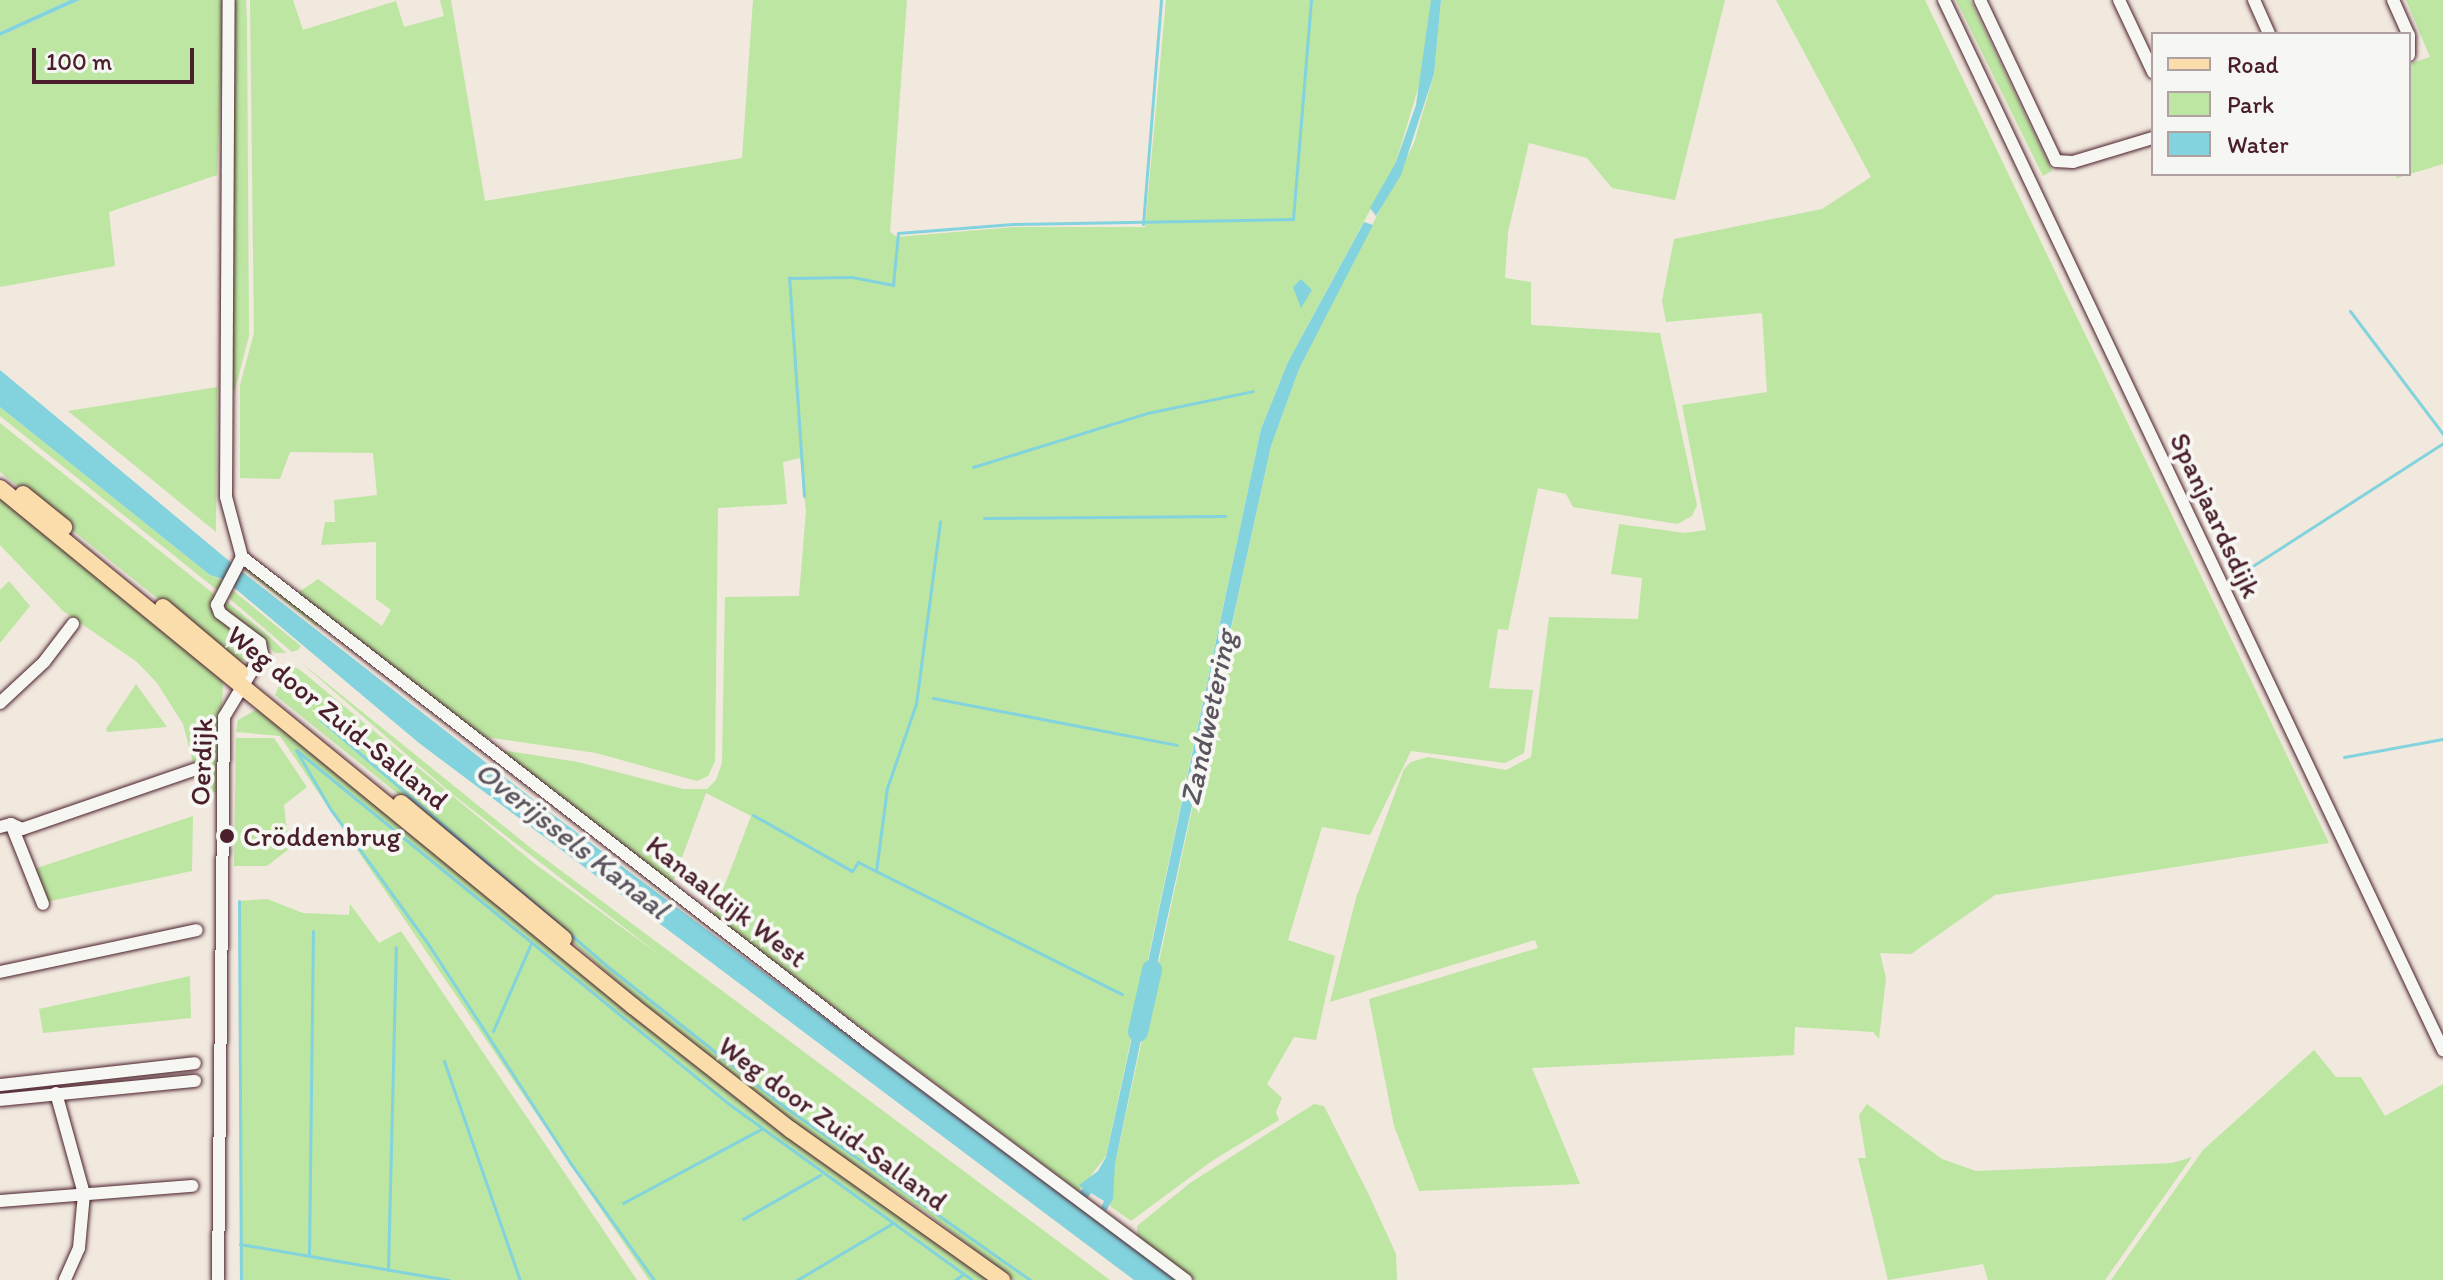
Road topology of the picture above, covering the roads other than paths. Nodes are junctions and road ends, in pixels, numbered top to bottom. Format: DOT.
graph roads {
  1 [pos="229,0"];
  2 [pos="1944,0"];
  3 [pos="1980,0"];
  4 [pos="2119,0"];
  5 [pos="2254,0"];
  6 [pos="2393,0"];
  7 [pos="2268,32"];
  8 [pos="2406,32"];
  9 [pos="2151,68"];
  10 [pos="2151,139"];
  11 [pos="0,477"];
  12 [pos="0,488"];
  13 [pos="240,562"];
  14 [pos="73,624"];
  15 [pos="245,682"];
  16 [pos="0,703"];
  17 [pos="196,769"];
  18 [pos="5,826"];
  19 [pos="43,904"];
  20 [pos="197,930"];
  21 [pos="0,972"];
  22 [pos="2443,1050"];
  23 [pos="195,1063"];
  24 [pos="44,1080"];
  25 [pos="195,1081"];
  26 [pos="0,1085"];
  27 [pos="52,1094"];
  28 [pos="0,1100"];
  29 [pos="192,1186"];
  30 [pos="84,1194"];
  31 [pos="0,1201"];
  32 [pos="65,1280"];
  33 [pos="218,1280"];
  34 [pos="1002,1280"];
  35 [pos="1186,1280"];
  1 -- 13 [label="street"];
  2 -- 22 [label="street, Spanjaardsdijk"];
  3 -- 10 [label="street"];
  4 -- 9 [label="street"];
  5 -- 7 [label="street"];
  6 -- 8 [label="street"];
  11 -- 15 [label="main road, Weg door Zuid-Salland"];
  12 -- 15 [label="main road, Weg door Zuid-Salland"];
  13 -- 15 [label="street, Oerdijk"];
  13 -- 35 [label="street, Kanaaldijk West"];
  14 -- 16 [label="street"];
  15 -- 33 [label="street, Oerdijk"];
  15 -- 34 [label="main road, Weg door Zuid-Salland"];
  17 -- 18 [label="street"];
  18 -- 19 [label="street"];
  20 -- 21 [label="street"];
  23 -- 24 [label="street"];
  24 -- 26 [label="street"];
  24 -- 27 [label="street"];
  25 -- 27 [label="street"];
  27 -- 28 [label="street"];
  27 -- 30 [label="street"];
  29 -- 30 [label="street"];
  30 -- 31 [label="street"];
  30 -- 32 [label="street"];
}
